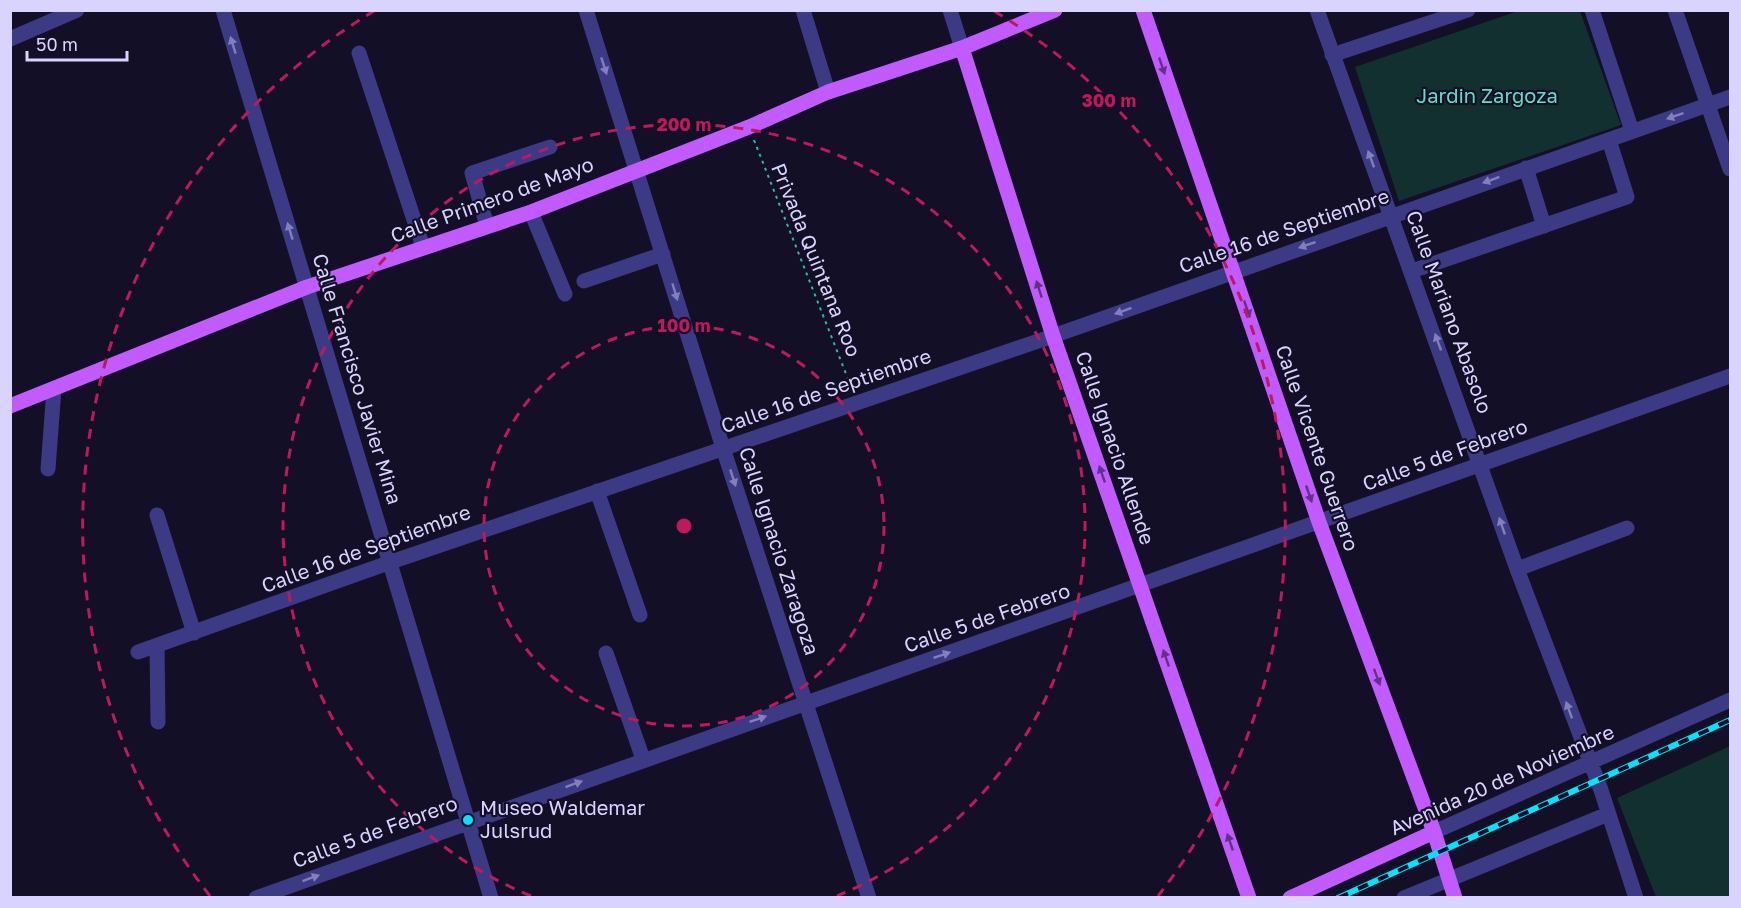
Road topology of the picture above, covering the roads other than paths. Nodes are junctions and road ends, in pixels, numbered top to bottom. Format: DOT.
graph roads {
  1 [pos="77,10"];
  2 [pos="223,10"];
  3 [pos="586,10"];
  4 [pos="803,10"];
  5 [pos="950,10"];
  6 [pos="1055,10"];
  7 [pos="1143,10"];
  8 [pos="1317,10"];
  9 [pos="1468,10"];
  10 [pos="1592,10"];
  11 [pos="1675,10"];
  12 [pos="1452,13"];
  13 [pos="10,39"];
  14 [pos="962,48"];
  15 [pos="359,52"];
  16 [pos="1332,55"];
  17 [pos="828,92"];
  18 [pos="1731,97"];
  19 [pos="1708,105"];
  20 [pos="1632,131"];
  21 [pos="1609,140"];
  22 [pos="550,147"];
  23 [pos="1526,168"];
  24 [pos="636,169"];
  25 [pos="1731,169"];
  26 [pos="531,212"];
  27 [pos="1392,216"];
  28 [pos="487,226"];
  29 [pos="1544,226"];
  30 [pos="423,247"];
  31 [pos="663,254"];
  32 [pos="1234,271"];
  33 [pos="1412,271"];
  34 [pos="584,281"];
  35 [pos="307,287"];
  36 [pos="565,294"];
  37 [pos="1053,336"];
  38 [pos="1731,376"];
  39 [pos="54,389"];
  40 [pos="10,406"];
  41 [pos="723,448"];
  42 [pos="1481,465"];
  43 [pos="48,469"];
  44 [pos="597,491"];
  45 [pos="157,515"];
  46 [pos="1319,522"];
  47 [pos="1627,528"];
  48 [pos="390,562"];
  49 [pos="1517,569"];
  50 [pos="1141,586"];
  51 [pos="640,615"];
  52 [pos="194,633"];
  53 [pos="157,646"];
  54 [pos="138,652"];
  55 [pos="606,653"];
  56 [pos="1731,700"];
  57 [pos="807,702"];
  58 [pos="159,722"];
  59 [pos="643,759"];
  60 [pos="1589,765"];
  61 [pos="1608,814"];
  62 [pos="470,821"];
  63 [pos="1434,832"];
  64 [pos="1449,878"];
  65 [pos="256,897"];
  66 [pos="491,897"];
  67 [pos="869,897"];
  68 [pos="1249,897"];
  69 [pos="1290,897"];
  70 [pos="1404,897"];
  71 [pos="1455,897"];
  72 [pos="1636,897"];
  1 -- 13 [label="street"];
  35 -- 2 [label="street, Calle Francisco Javier Mina, one-way"];
  3 -- 24 [label="street, Calle Ignacio Zaragoza, one-way"];
  4 -- 17 [label="street"];
  5 -- 14 [label="street, Calle Ignacio Allende"];
  6 -- 14 [label="main road, Calle Primero de Mayo"];
  7 -- 32 [label="main road, Calle Vicente Guerrero, one-way"];
  8 -- 16 [label="street, Calle Mariano Abasolo"];
  9 -- 12 [label="street"];
  10 -- 20 [label="street"];
  11 -- 19 [label="street"];
  12 -- 16 [label="street"];
  14 -- 17 [label="main road, Calle Primero de Mayo"];
  37 -- 14 [label="main road, Calle Ignacio Allende, one-way"];
  15 -- 30 [label="street"];
  27 -- 16 [label="street, Calle Mariano Abasolo, one-way"];
  17 -- 24 [label="main road, Calle Primero de Mayo"];
  18 -- 19 [label="street, Calle 16 de Septiembre"];
  19 -- 20 [label="street, Calle 16 de Septiembre, one-way"];
  19 -- 25 [label="street"];
  20 -- 21 [label="street, Calle 16 de Septiembre"];
  21 -- 23 [label="street, Calle 16 de Septiembre"];
  21 -- 29 [label="street"];
  22 -- 28 [label="street"];
  23 -- 27 [label="street, Calle 16 de Septiembre, one-way"];
  23 -- 29 [label="street"];
  24 -- 26 [label="main road, Calle Primero de Mayo"];
  24 -- 31 [label="street, Calle Ignacio Zaragoza"];
  26 -- 28 [label="main road, Calle Primero de Mayo"];
  26 -- 36 [label="street"];
  27 -- 32 [label="street, Calle 16 de Septiembre, one-way"];
  27 -- 33 [label="street, Calle Mariano Abasolo"];
  28 -- 30 [label="main road, Calle Primero de Mayo"];
  29 -- 33 [label="street"];
  30 -- 35 [label="main road, Calle Primero de Mayo"];
  31 -- 34 [label="street"];
  31 -- 41 [label="street, Calle Ignacio Zaragoza, one-way"];
  32 -- 37 [label="street, Calle 16 de Septiembre, one-way"];
  32 -- 46 [label="main road, Calle Vicente Guerrero, one-way"];
  42 -- 33 [label="street, Calle Mariano Abasolo, one-way"];
  35 -- 39 [label="main road, Calle Primero de Mayo"];
  35 -- 48 [label="street, Calle Francisco Javier Mina"];
  37 -- 41 [label="street, Calle 16 de Septiembre"];
  50 -- 37 [label="main road, Calle Ignacio Allende, one-way"];
  38 -- 42 [label="street, Calle 5 de Febrero"];
  39 -- 40 [label="main road, Calle Primero de Mayo"];
  39 -- 43 [label="street"];
  41 -- 44 [label="street, Calle 16 de Septiembre"];
  41 -- 57 [label="street, Calle Ignacio Zaragoza, one-way"];
  42 -- 46 [label="street, Calle 5 de Febrero"];
  49 -- 42 [label="street, Calle Mariano Abasolo, one-way"];
  44 -- 48 [label="street, Calle 16 de Septiembre"];
  44 -- 51 [label="street"];
  45 -- 52 [label="street"];
  46 -- 50 [label="street, Calle 5 de Febrero"];
  46 -- 63 [label="main road, Calle Vicente Guerrero, one-way"];
  47 -- 49 [label="street"];
  48 -- 52 [label="street, Calle 16 de Septiembre"];
  48 -- 62 [label="street, Calle Francisco Javier Mina"];
  60 -- 49 [label="street, Calle Mariano Abasolo, one-way"];
  57 -- 50 [label="street, Calle 5 de Febrero, one-way"];
  68 -- 50 [label="main road, Calle Ignacio Allende, one-way"];
  52 -- 53 [label="street, Calle 16 de Septiembre"];
  53 -- 54 [label="street, Calle 16 de Septiembre"];
  53 -- 58 [label="street"];
  55 -- 59 [label="street"];
  56 -- 60 [label="street, Avenida 20 de Noviembre"];
  59 -- 57 [label="street, Calle 5 de Febrero, one-way"];
  57 -- 67 [label="street, Calle Ignacio Zaragoza"];
  62 -- 59 [label="street, Calle 5 de Febrero, one-way"];
  60 -- 61 [label="street, Calle Mariano Abasolo"];
  60 -- 63 [label="street, Avenida 20 de Noviembre"];
  61 -- 64 [label="street"];
  61 -- 72 [label="street, Calle Mariano Abasolo"];
  65 -- 62 [label="street, Calle 5 de Febrero, one-way"];
  62 -- 66 [label="street, Calle Francisco Javier Mina"];
  63 -- 64 [label="main road, Calle Vicente Guerrero"];
  63 -- 69 [label="main road, Avenida 20 de Noviembre"];
  64 -- 70 [label="street"];
  64 -- 71 [label="main road, Calle Vicente Guerrero"];
}
